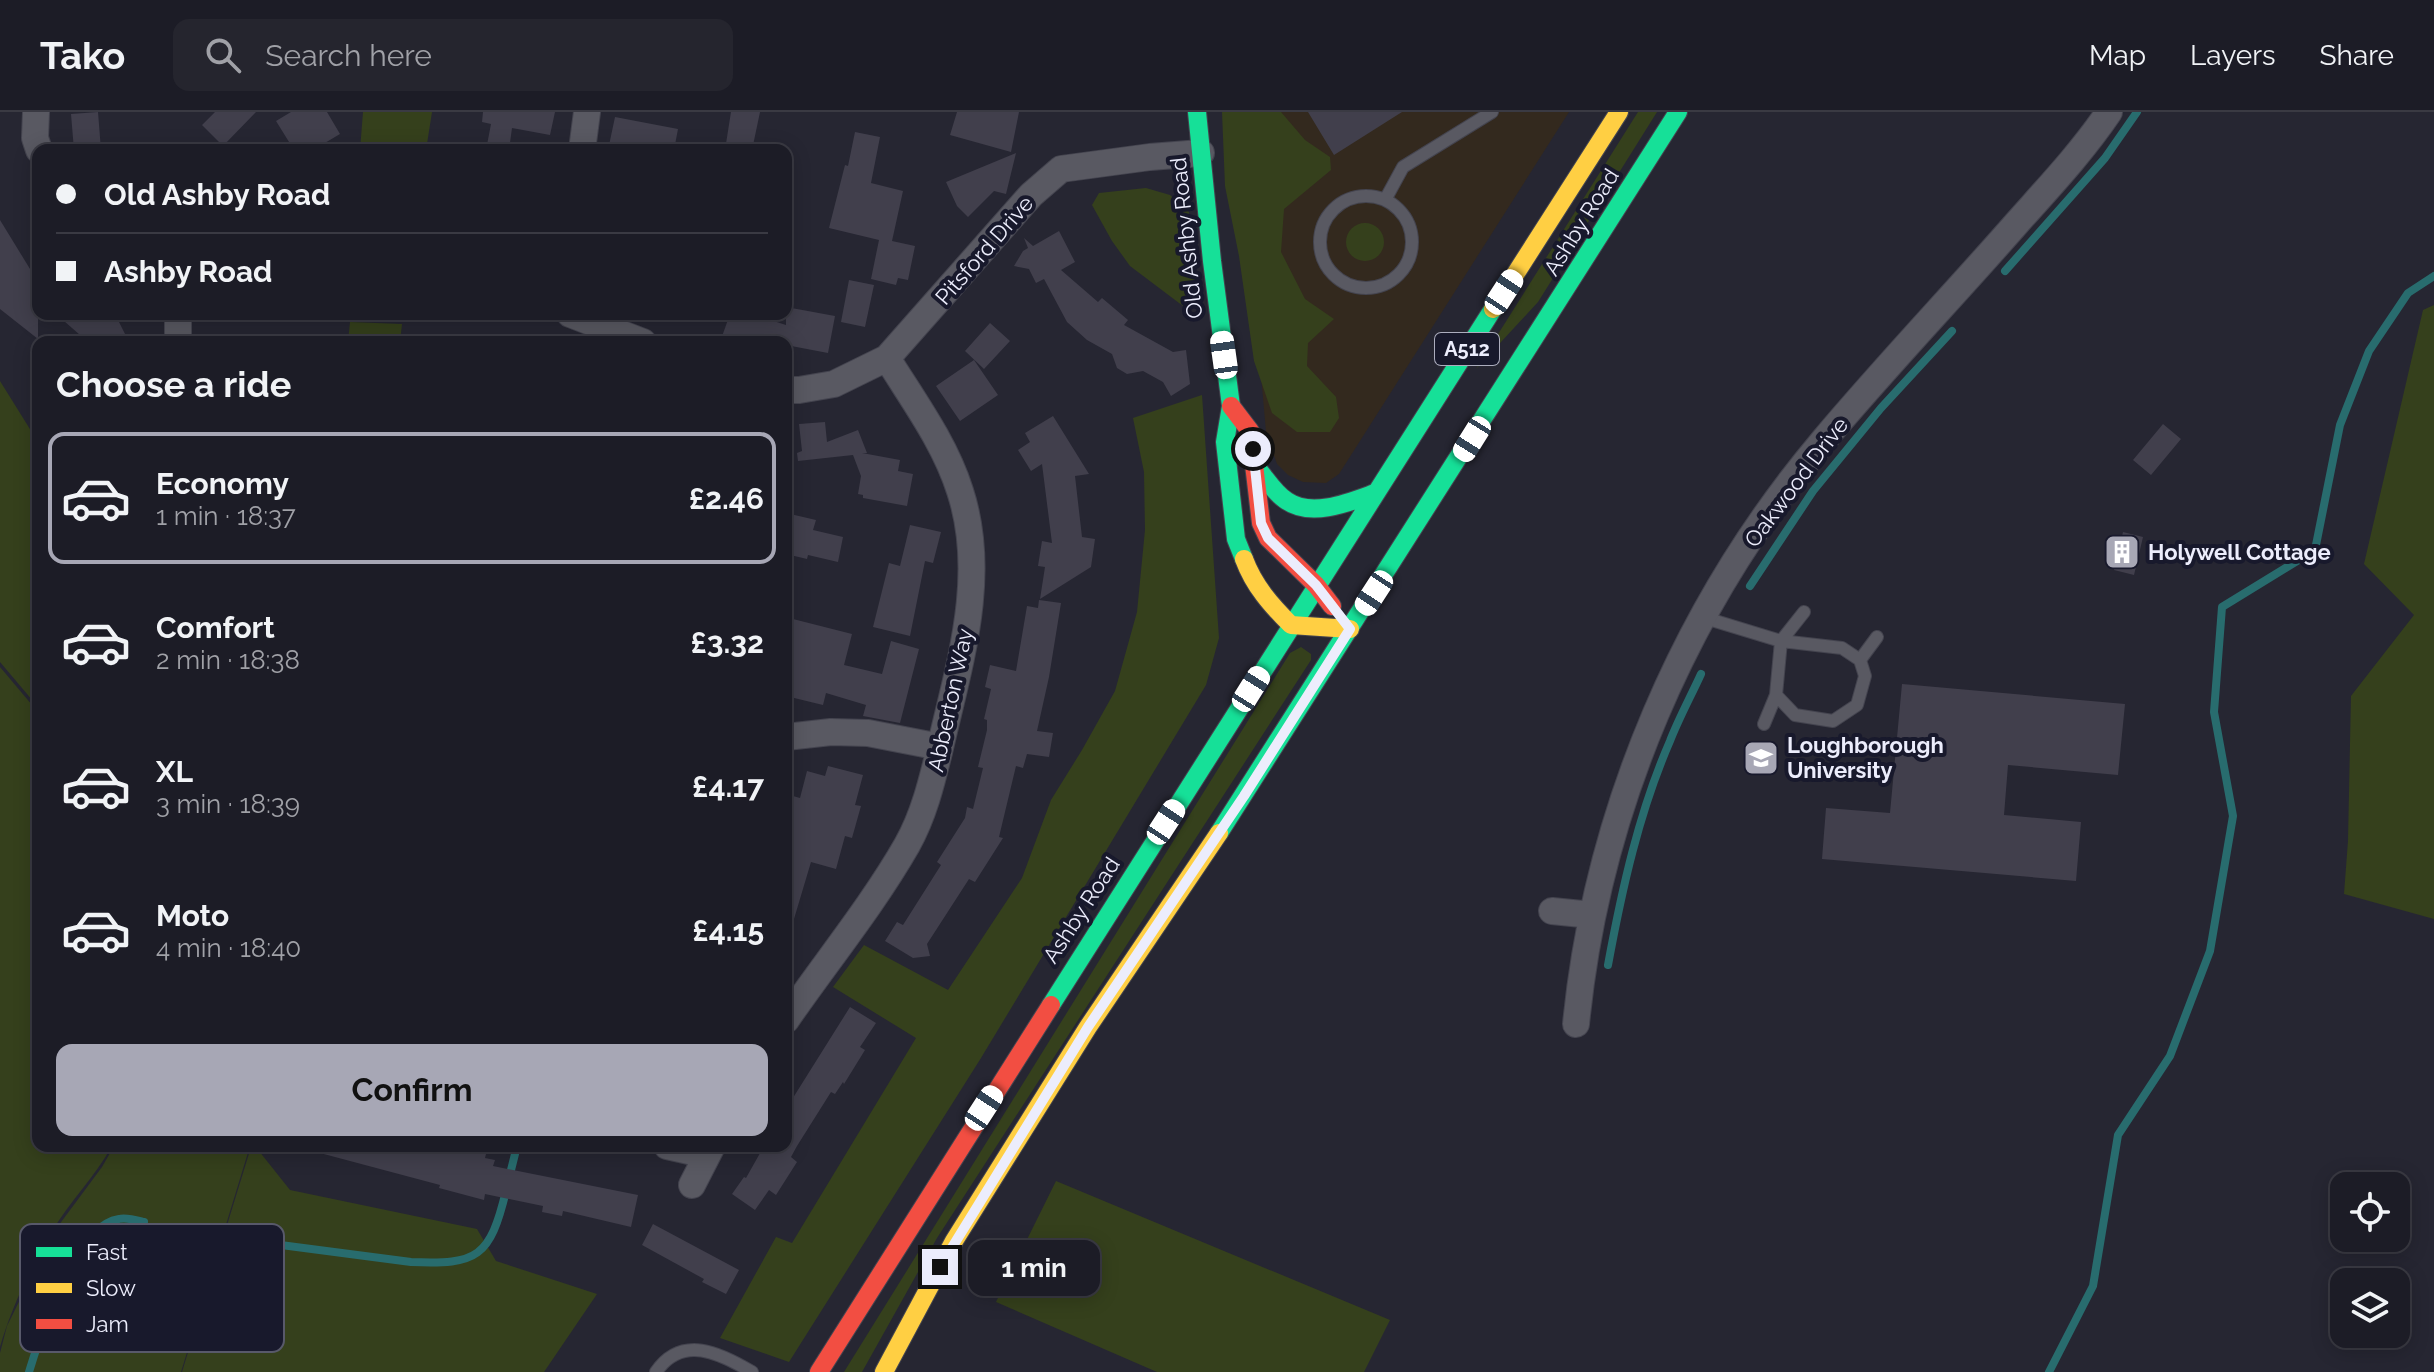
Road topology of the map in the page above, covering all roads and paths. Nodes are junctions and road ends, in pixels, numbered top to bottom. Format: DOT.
graph roads {
  1 [pos="36,112"];
  2 [pos="587,112"];
  3 [pos="1197,112"];
  4 [pos="1492,112"];
  5 [pos="1619,112"];
  6 [pos="1678,112"];
  7 [pos="2109,112"];
  8 [pos="37,144"];
  9 [pos="583,144"];
  10 [pos="1201,153"];
  11 [pos="1385,200"];
  12 [pos="586,320"];
  13 [pos="627,336"];
  14 [pos="887,358"];
  15 [pos="792,390"];
  16 [pos="1231,406"];
  17 [pos="1256,467"];
  18 [pos="1375,493"];
  19 [pos="1316,585"];
  20 [pos="1804,612"];
  21 [pos="1702,617"];
  22 [pos="1291,625"];
  23 [pos="1350,629"];
  24 [pos="1877,637"];
  25 [pos="1781,641"];
  26 [pos="1860,660"];
  27 [pos="1776,695"];
  28 [pos="1764,724"];
  29 [pos="792,736"];
  30 [pos="940,747"];
  31 [pos="1552,911"];
  32 [pos="1592,915"];
  33 [pos="792,1011"];
  34 [pos="1576,1024"];
  35 [pos="708,1152"];
  36 [pos="692,1185"];
  37 [pos="656,1372"];
  38 [pos="752,1372"];
  39 [pos="819,1372"];
  40 [pos="884,1372"];
  1 -- 8 [label="street"];
  2 -- 9 [label="street"];
  3 -- 10 [label="main road, Old Ashby Road"];
  4 -- 11 [label="lane"];
  5 -- 18 [label="main road, Ashby Road / A512"];
  6 -- 23 [label="main road, Ashby Road / A512"];
  7 -- 21 [label="street, Oakwood Drive"];
  10 -- 14 [label="street, Pitsford Drive"];
  10 -- 16 [label="main road, Old Ashby Road"];
  11 -- 11 [label="lane"];
  12 -- 13 [label="street"];
  14 -- 15 [label="street, Pitsford Drive"];
  14 -- 30 [label="street, Abberton Way"];
  16 -- 17 [label="main road, Old Ashby Road"];
  16 -- 22 [label="main road, Old Ashby Road"];
  17 -- 18 [label="main road"];
  17 -- 19 [label="main road, Old Ashby Road"];
  18 -- 19 [label="main road, Ashby Road / A512"];
  19 -- 22 [label="main road, Ashby Road / A512"];
  19 -- 23 [label="main road, Old Ashby Road"];
  20 -- 25 [label="lane"];
  21 -- 25 [label="lane"];
  21 -- 32 [label="street, Oakwood Drive"];
  22 -- 23 [label="main road"];
  22 -- 39 [label="main road, Ashby Road / A512"];
  23 -- 40 [label="main road, Ashby Road / A512"];
  24 -- 26 [label="lane"];
  25 -- 26 [label="lane"];
  25 -- 27 [label="lane"];
  26 -- 27 [label="lane"];
  27 -- 28 [label="lane"];
  29 -- 30 [label="street"];
  30 -- 33 [label="street, Abberton Way"];
  31 -- 32 [label="street"];
  32 -- 34 [label="street, Oakwood Drive"];
  35 -- 36 [label="street"];
  37 -- 38 [label="lane"];
}
